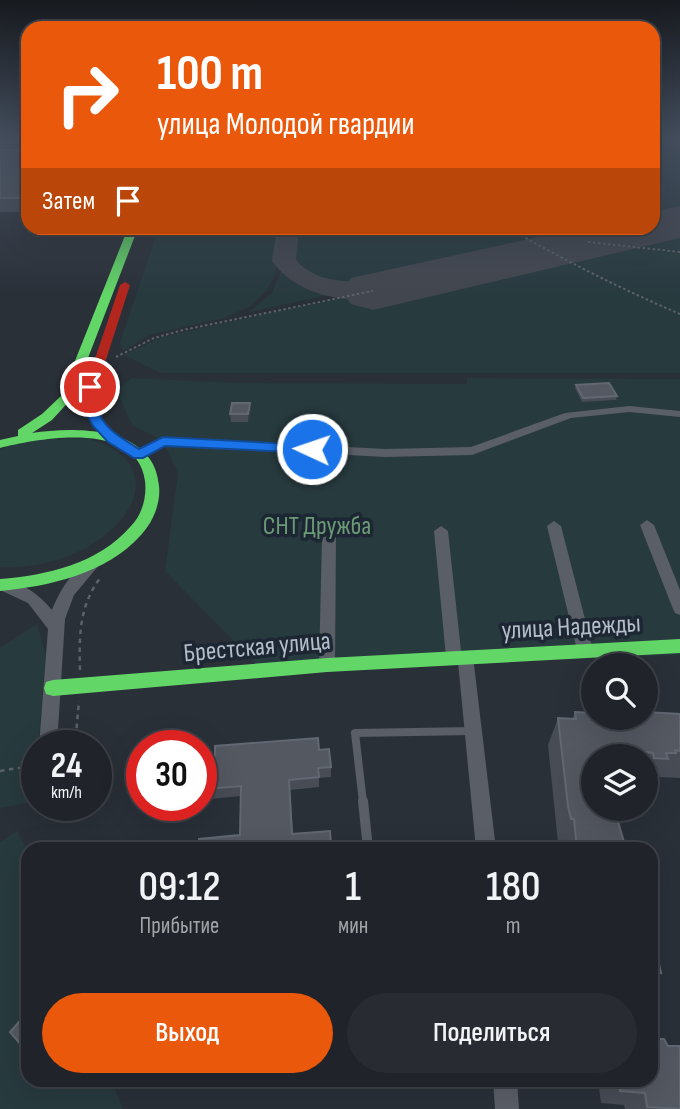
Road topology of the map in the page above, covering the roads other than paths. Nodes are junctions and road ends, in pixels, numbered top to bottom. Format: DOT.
graph roads {
  1 [pos="130,235"];
  2 [pos="143,235"];
  3 [pos="680,414"];
  4 [pos="113,439"];
  5 [pos="3,443"];
  6 [pos="139,455"];
  7 [pos="647,525"];
  8 [pos="554,526"];
  9 [pos="441,531"];
  10 [pos="329,538"];
  11 [pos="103,565"];
  12 [pos="2,585"];
  13 [pos="680,609"];
  14 [pos="54,625"];
  15 [pos="680,646"];
  16 [pos="585,650"];
  17 [pos="459,657"];
  18 [pos="327,664"];
  19 [pos="53,688"];
  20 [pos="49,730"];
  21 [pos="473,731"];
  22 [pos="367,842"];
  23 [pos="485,842"];
  24 [pos="505,1087"];
  25 [pos="507,1109"];
  1 -- 5 [label="main road"];
  2 -- 4 [label="main road"];
  3 -- 6 [label="street"];
  4 -- 5 [label="main road"];
  4 -- 6 [label="main road"];
  6 -- 11 [label="main road"];
  7 -- 13 [label="street"];
  8 -- 16 [label="street"];
  9 -- 17 [label="street"];
  10 -- 18 [label="street"];
  11 -- 12 [label="main road"];
  11 -- 14 [label="street"];
  12 -- 14 [label="street"];
  14 -- 19 [label="street"];
  15 -- 16 [label="main road, улица Надежды"];
  16 -- 17 [label="main road, улица Надежды"];
  17 -- 18 [label="main road, Брестская улица"];
  17 -- 21 [label="street"];
  18 -- 19 [label="main road, Брестская улица"];
  19 -- 20 [label="street"];
  21 -- 22 [label="lane"];
  21 -- 23 [label="street"];
  24 -- 25 [label="street"];
}
